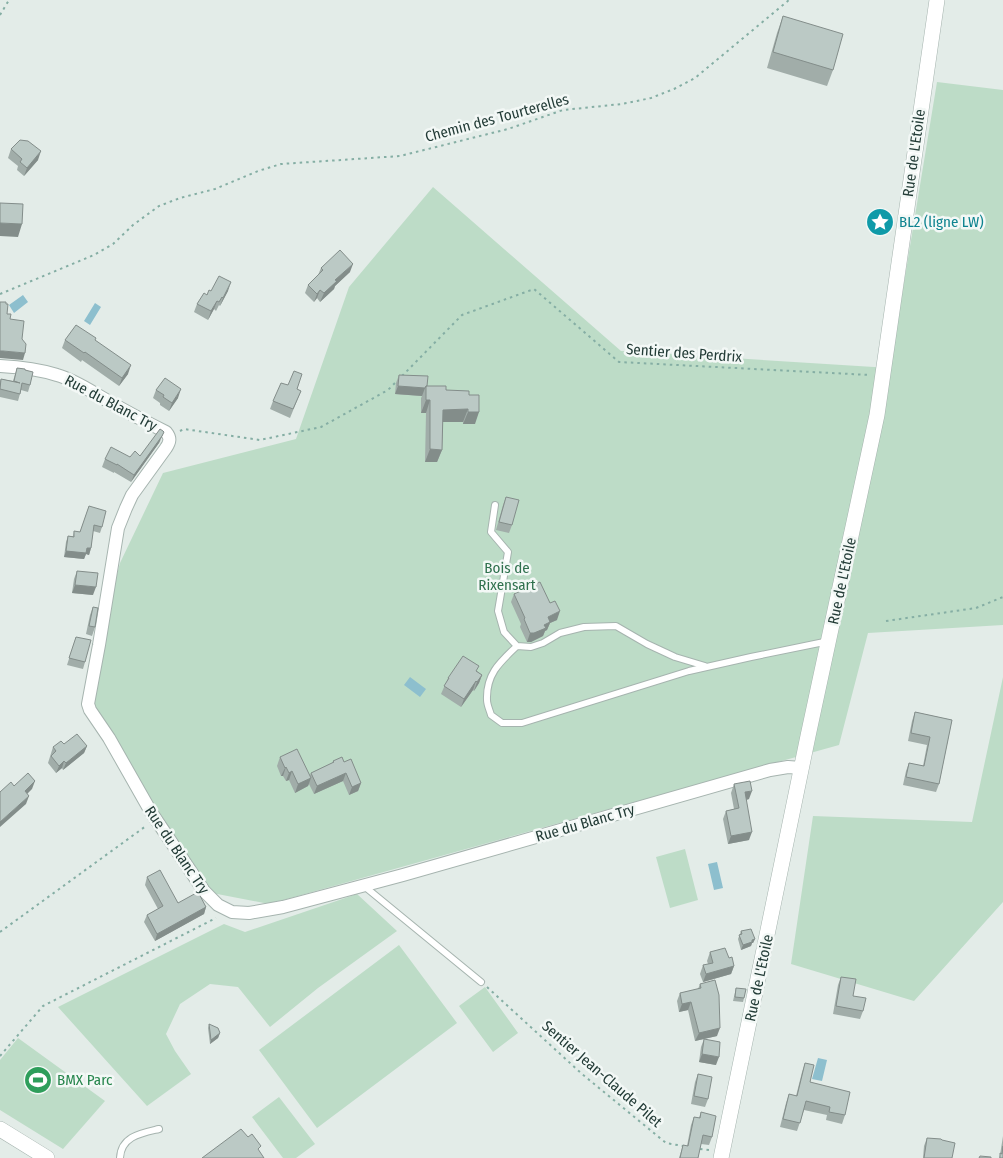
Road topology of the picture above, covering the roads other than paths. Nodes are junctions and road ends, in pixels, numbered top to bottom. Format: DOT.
graph roads {
  1 [pos="937,0"];
  2 [pos="0,366"];
  3 [pos="495,504"];
  4 [pos="829,641"];
  5 [pos="517,646"];
  6 [pos="707,667"];
  7 [pos="801,768"];
  8 [pos="362,885"];
  9 [pos="481,982"];
  10 [pos="0,1129"];
  11 [pos="159,1129"];
  12 [pos="722,1155"];
  13 [pos="47,1158"];
  14 [pos="120,1158"];
  1 -- 4 [label="street, Rue de L'Etoile"];
  2 -- 8 [label="street, Rue du Blanc Try"];
  3 -- 5 [label="lane"];
  4 -- 6 [label="lane"];
  4 -- 7 [label="street, Rue de L'Etoile"];
  5 -- 6 [label="lane"];
  5 -- 6 [label="lane"];
  7 -- 8 [label="street, Rue du Blanc Try"];
  7 -- 12 [label="street, Rue de L'Etoile"];
  8 -- 9 [label="lane"];
  10 -- 13 [label="street"];
  11 -- 14 [label="lane"];
}
